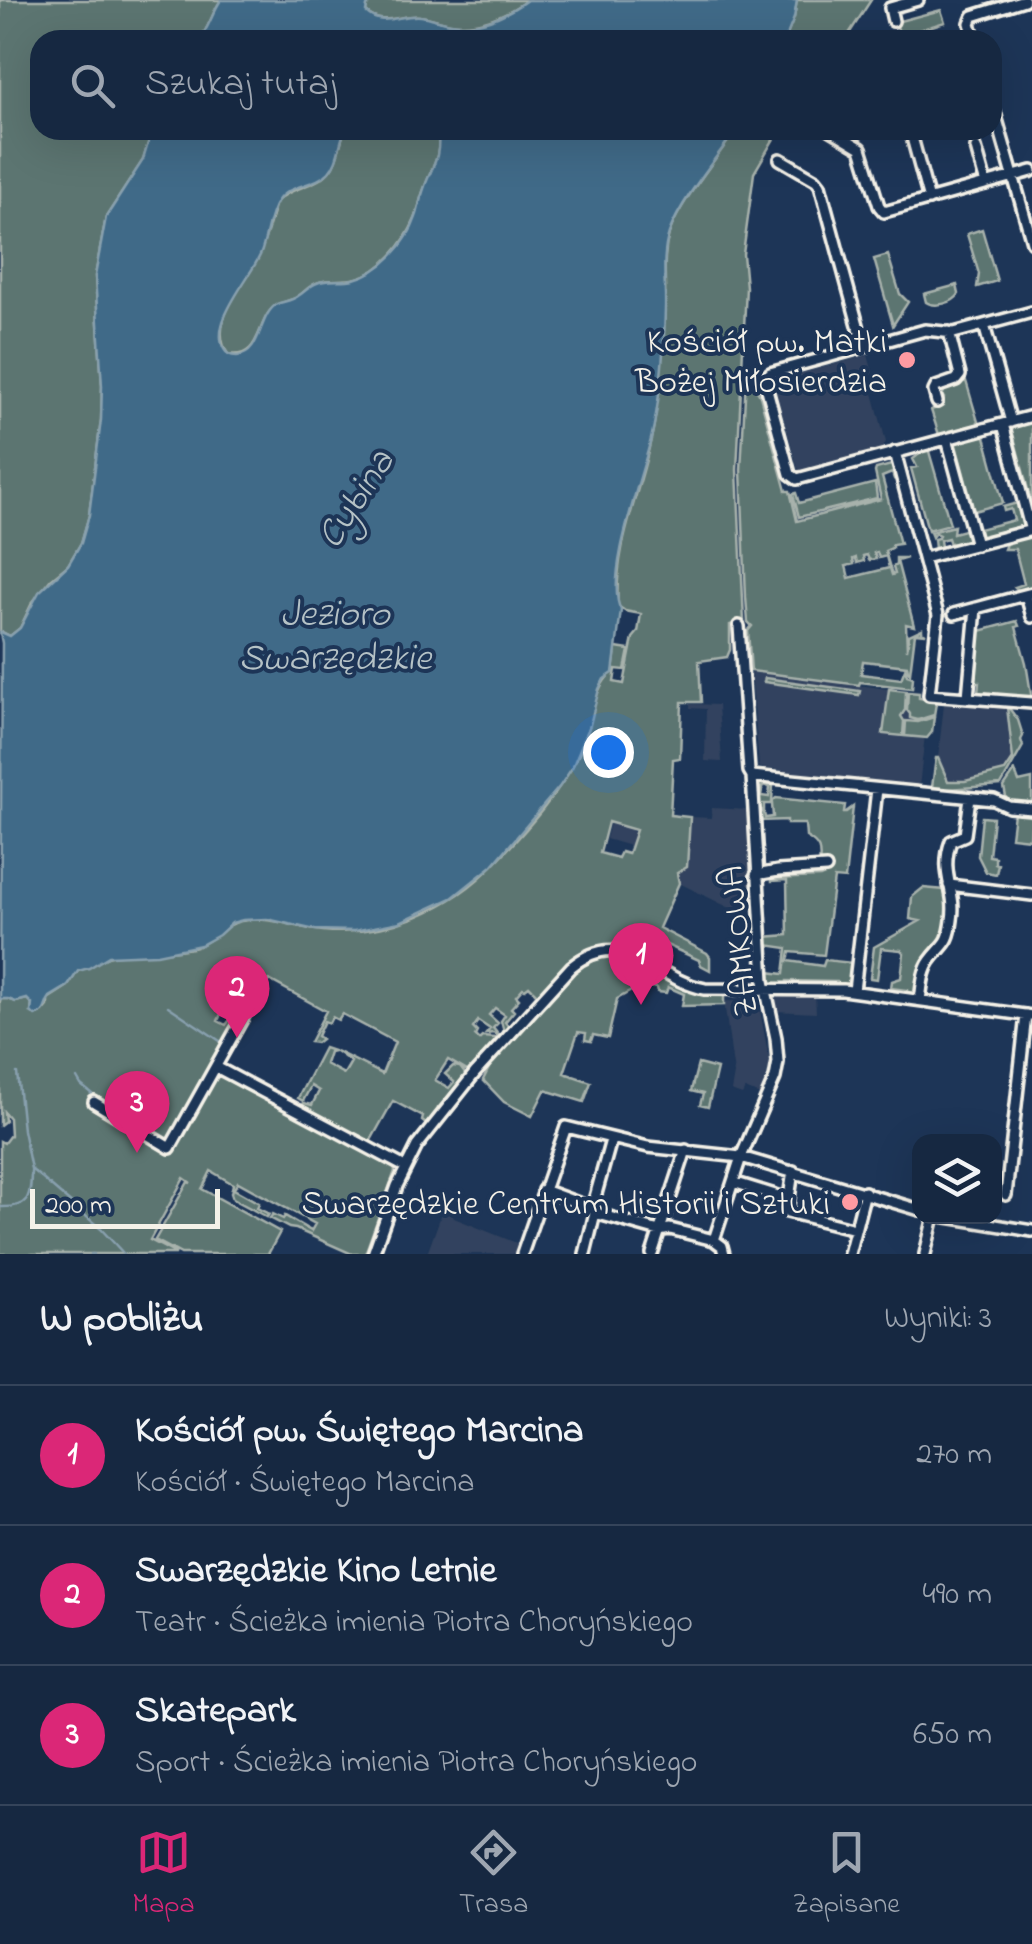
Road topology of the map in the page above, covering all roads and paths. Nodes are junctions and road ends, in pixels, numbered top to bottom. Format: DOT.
graph roads {
  1 [pos="918,0"];
  2 [pos="972,0"];
  3 [pos="1024,0"];
  4 [pos="976,14"];
  5 [pos="893,22"];
  6 [pos="972,30"];
  7 [pos="1002,137"];
  8 [pos="849,140"];
  9 [pos="912,140"];
  10 [pos="976,148"];
  11 [pos="780,159"];
  12 [pos="1032,171"];
  13 [pos="1014,176"];
  14 [pos="986,184"];
  15 [pos="929,200"];
  16 [pos="1032,242"];
  17 [pos="1032,312"];
  18 [pos="984,326"];
  19 [pos="949,332"];
  20 [pos="864,347"];
  21 [pos="937,402"];
  22 [pos="1032,416"];
  23 [pos="1007,423"];
  24 [pos="947,439"];
  25 [pos="895,452"];
  26 [pos="1031,530"];
  27 [pos="976,544"];
  28 [pos="924,558"];
  29 [pos="1029,594"];
  30 [pos="976,608"];
  31 [pos="954,614"];
  32 [pos="1032,617"];
  33 [pos="739,626"];
  34 [pos="968,697"];
  35 [pos="1032,703"];
  36 [pos="750,774"];
  37 [pos="877,789"];
  38 [pos="970,798"];
  39 [pos="1032,809"];
  40 [pos="826,868"];
  41 [pos="756,876"];
  42 [pos="949,886"];
  43 [pos="1032,896"];
  44 [pos="764,989"];
  45 [pos="854,991"];
  46 [pos="920,1000"];
  47 [pos="246,1012"];
  48 [pos="1029,1016"];
  49 [pos="216,1066"];
  50 [pos="94,1102"];
  51 [pos="611,1140"];
  52 [pos="686,1150"];
  53 [pos="741,1157"];
  54 [pos="405,1166"];
  55 [pos="793,1171"];
  56 [pos="733,1182"];
  57 [pos="543,1190"];
  58 [pos="865,1192"];
  59 [pos="1006,1195"];
  60 [pos="788,1199"];
  61 [pos="912,1207"];
  62 [pos="594,1210"];
  63 [pos="935,1224"];
  64 [pos="992,1224"];
  65 [pos="855,1229"];
  66 [pos="659,1230"];
  67 [pos="1032,1230"];
  68 [pos="720,1247"];
  69 [pos="373,1254"];
  70 [pos="522,1254"];
  71 [pos="585,1254"];
  72 [pos="652,1254"];
  73 [pos="736,1254"];
  74 [pos="849,1254"];
  75 [pos="925,1254"];
  1 -- 5 [label="street"];
  2 -- 4 [label="street"];
  3 -- 4 [label="street"];
  4 -- 6 [label="street"];
  7 -- 13 [label="street"];
  8 -- 15 [label="street"];
  9 -- 15 [label="street"];
  10 -- 14 [label="street"];
  11 -- 20 [label="street"];
  12 -- 13 [label="street"];
  13 -- 14 [label="street"];
  13 -- 16 [label="street"];
  14 -- 15 [label="street"];
  17 -- 18 [label="street"];
  18 -- 19 [label="street"];
  18 -- 23 [label="street"];
  19 -- 20 [label="street"];
  19 -- 21 [label="street"];
  20 -- 25 [label="street"];
  22 -- 23 [label="street"];
  23 -- 24 [label="street"];
  23 -- 26 [label="street"];
  24 -- 25 [label="street"];
  24 -- 27 [label="street"];
  25 -- 28 [label="street"];
  26 -- 27 [label="street"];
  27 -- 28 [label="street"];
  28 -- 34 [label="street"];
  29 -- 30 [label="street"];
  29 -- 32 [label="street"];
  30 -- 31 [label="street"];
  30 -- 34 [label="street"];
  33 -- 36 [label="street, ZAMKOWA"];
  34 -- 35 [label="street"];
  36 -- 37 [label="street"];
  36 -- 41 [label="street, ZAMKOWA"];
  37 -- 38 [label="street"];
  37 -- 45 [label="street"];
  38 -- 39 [label="street"];
  38 -- 42 [label="street"];
  40 -- 41 [label="street"];
  41 -- 44 [label="street, ZAMKOWA"];
  42 -- 43 [label="street"];
  42 -- 46 [label="street"];
  44 -- 45 [label="street"];
  44 -- 53 [label="street, ZAMKOWA"];
  44 -- 54 [label="street"];
  45 -- 46 [label="street"];
  46 -- 48 [label="street"];
  47 -- 49 [label="street"];
  48 -- 59 [label="street"];
  49 -- 50 [label="street"];
  49 -- 54 [label="street"];
  51 -- 52 [label="street"];
  51 -- 57 [label="street"];
  51 -- 62 [label="street"];
  52 -- 53 [label="street"];
  52 -- 66 [label="street"];
  53 -- 55 [label="street"];
  53 -- 56 [label="street, ZAMKOWA"];
  54 -- 69 [label="street"];
  55 -- 58 [label="street"];
  55 -- 60 [label="street"];
  56 -- 60 [label="street"];
  56 -- 68 [label="street, ZAMKOWA"];
  57 -- 62 [label="street"];
  57 -- 70 [label="street"];
  58 -- 61 [label="street"];
  58 -- 65 [label="street"];
  60 -- 65 [label="street"];
  62 -- 66 [label="street"];
  62 -- 71 [label="street"];
  63 -- 75 [label="street"];
  64 -- 67 [label="street"];
  65 -- 74 [label="street"];
  66 -- 68 [label="street"];
  66 -- 72 [label="street"];
  68 -- 73 [label="street"];
}
